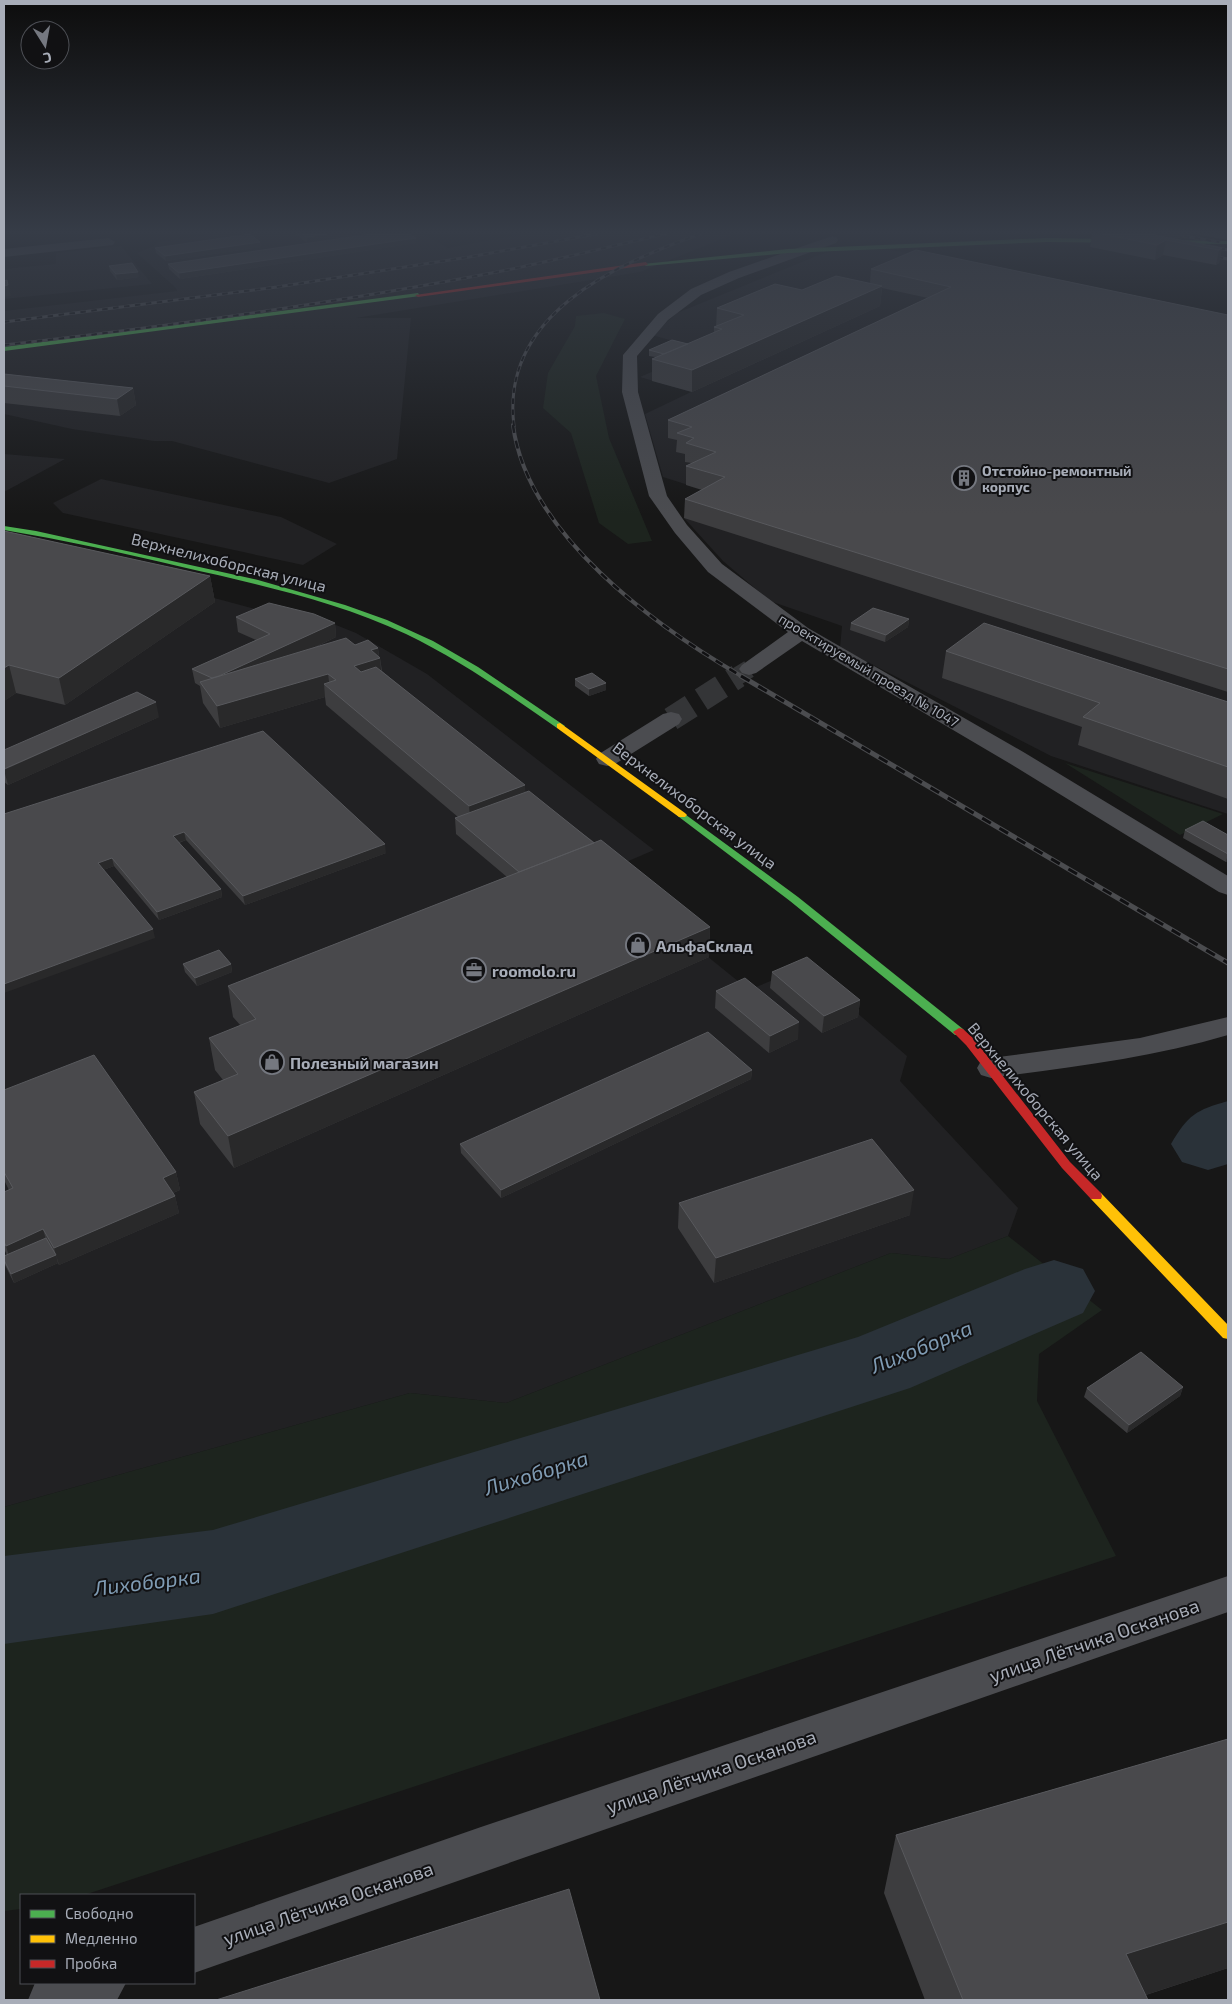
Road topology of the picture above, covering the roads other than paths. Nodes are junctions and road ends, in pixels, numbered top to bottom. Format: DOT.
graph roads {
  1 [pos="82,328"];
  2 [pos="174,328"];
  3 [pos="653,328"];
  4 [pos="53,331"];
  5 [pos="4,349"];
  6 [pos="4,528"];
  7 [pos="801,632"];
  8 [pos="749,669"];
  9 [pos="671,719"];
  10 [pos="607,759"];
  11 [pos="1228,886"];
  12 [pos="1228,1026"];
  13 [pos="991,1068"];
  14 [pos="1228,1334"];
  15 [pos="1228,1594"];
  16 [pos="195,1950"];
  17 [pos="99,1984"];
  18 [pos="52,2000"];
  1 -- 4 [label="main road"];
  2 -- 5 [label="main road"];
  3 -- 7 [label="street, проектируемый проезд № 1047"];
  6 -- 10 [label="main road, Верхнелихоборская улица"];
  7 -- 8 [label="street"];
  7 -- 11 [label="street, проектируемый проезд № 1047"];
  9 -- 10 [label="street"];
  10 -- 13 [label="main road, Верхнелихоборская улица"];
  12 -- 13 [label="street"];
  13 -- 14 [label="main road, Верхнелихоборская улица"];
  15 -- 16 [label="street, улица Лётчика Осканова"];
  17 -- 18 [label="street"];
}
